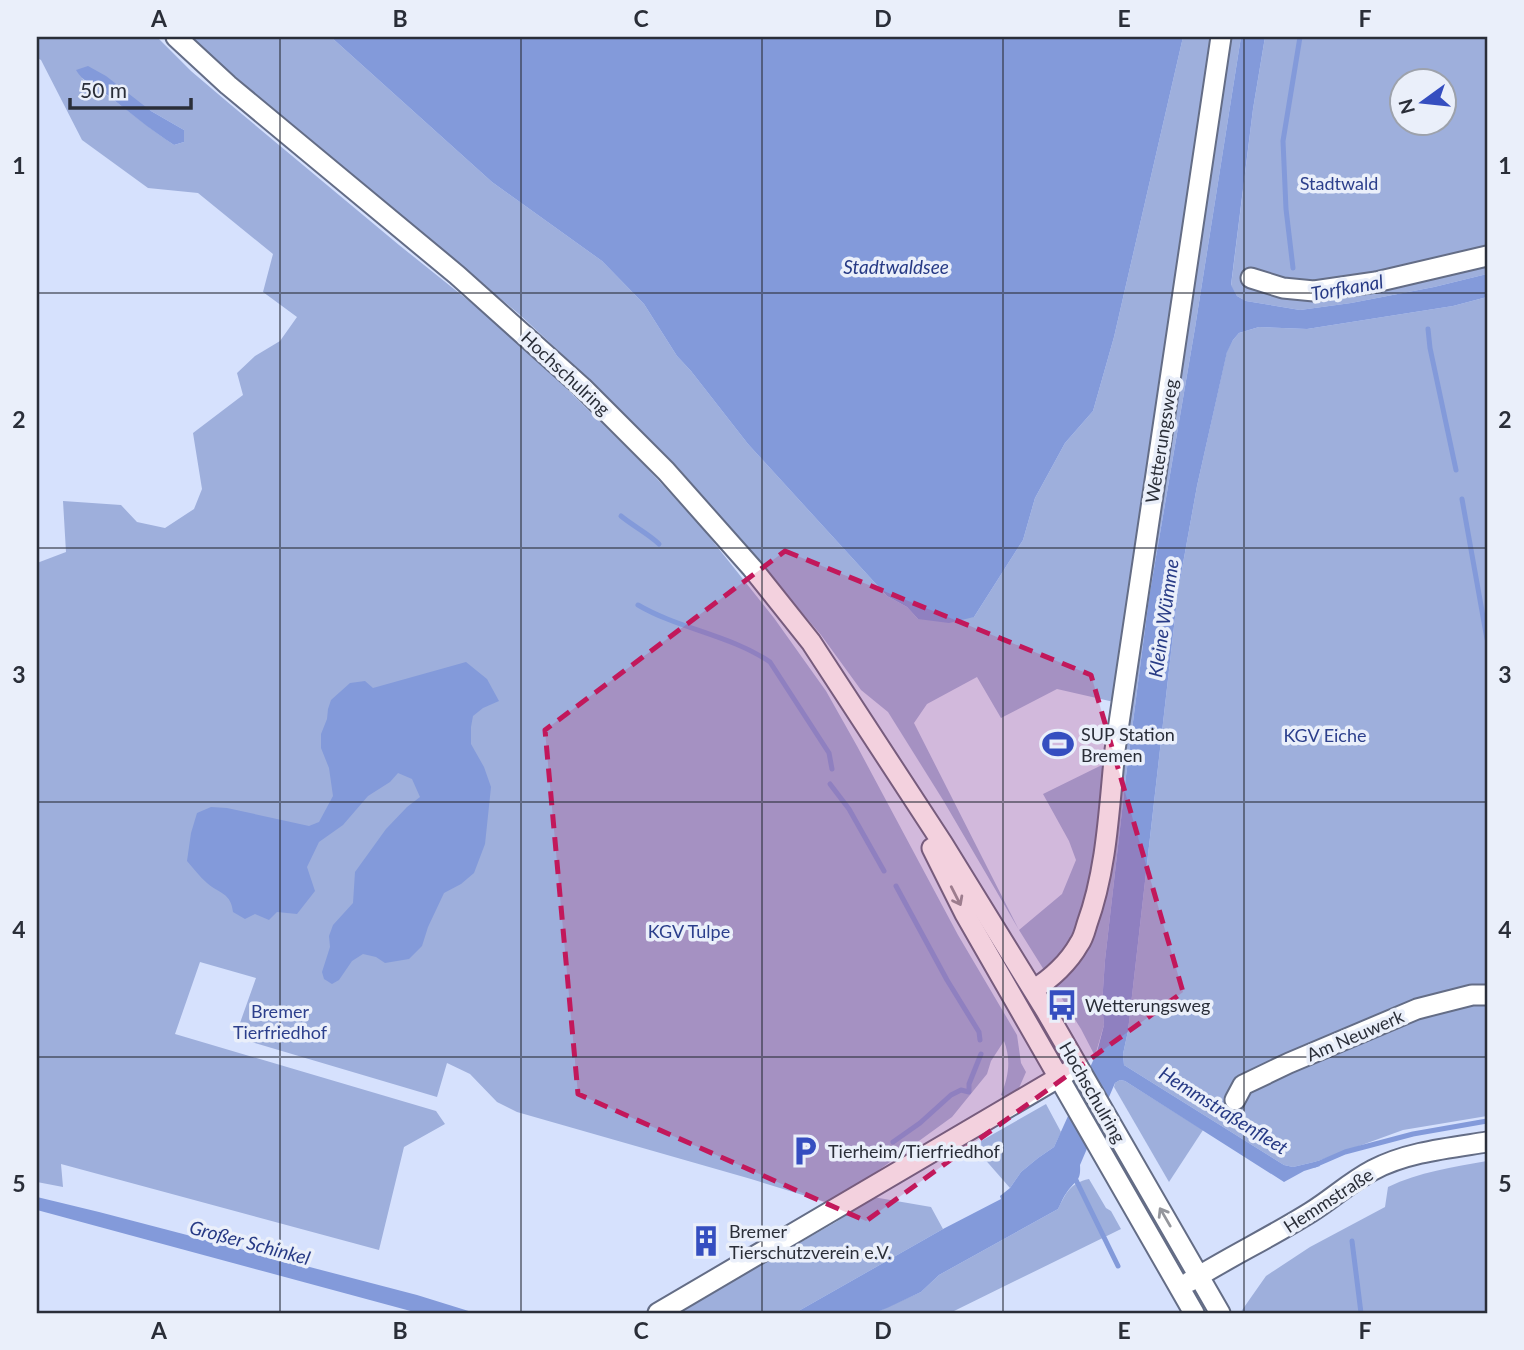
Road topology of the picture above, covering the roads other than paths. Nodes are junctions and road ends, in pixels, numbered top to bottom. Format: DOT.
graph roads {
  1 [pos="176,37"];
  2 [pos="1221,37"];
  3 [pos="1487,256"];
  4 [pos="1251,278"];
  5 [pos="892,769"];
  6 [pos="1034,989"];
  7 [pos="1487,995"];
  8 [pos="1081,1071"];
  9 [pos="1059,1078"];
  10 [pos="1235,1100"];
  11 [pos="1487,1142"];
  12 [pos="1199,1276"];
  13 [pos="1179,1287"];
  14 [pos="658,1313"];
  15 [pos="1194,1313"];
  16 [pos="1220,1313"];
  1 -- 5 [label="street, Hochschulring"];
  2 -- 6 [label="street, Wetterungsweg"];
  3 -- 4 [label="street"];
  5 -- 6 [label="street, Hochschulring"];
  5 -- 9 [label="street, Hochschulring, one-way"];
  6 -- 8 [label="street, Hochschulring"];
  7 -- 10 [label="street, Am Neuwerk"];
  8 -- 9 [label="street"];
  12 -- 8 [label="street, Hochschulring, one-way"];
  9 -- 13 [label="street, Hochschulring"];
  9 -- 14 [label="street"];
  11 -- 12 [label="street, Hemmstraße"];
  12 -- 13 [label="street, Hemmstraße"];
  12 -- 16 [label="street, Hochschulring"];
  13 -- 15 [label="street, Hochschulring"];
}
